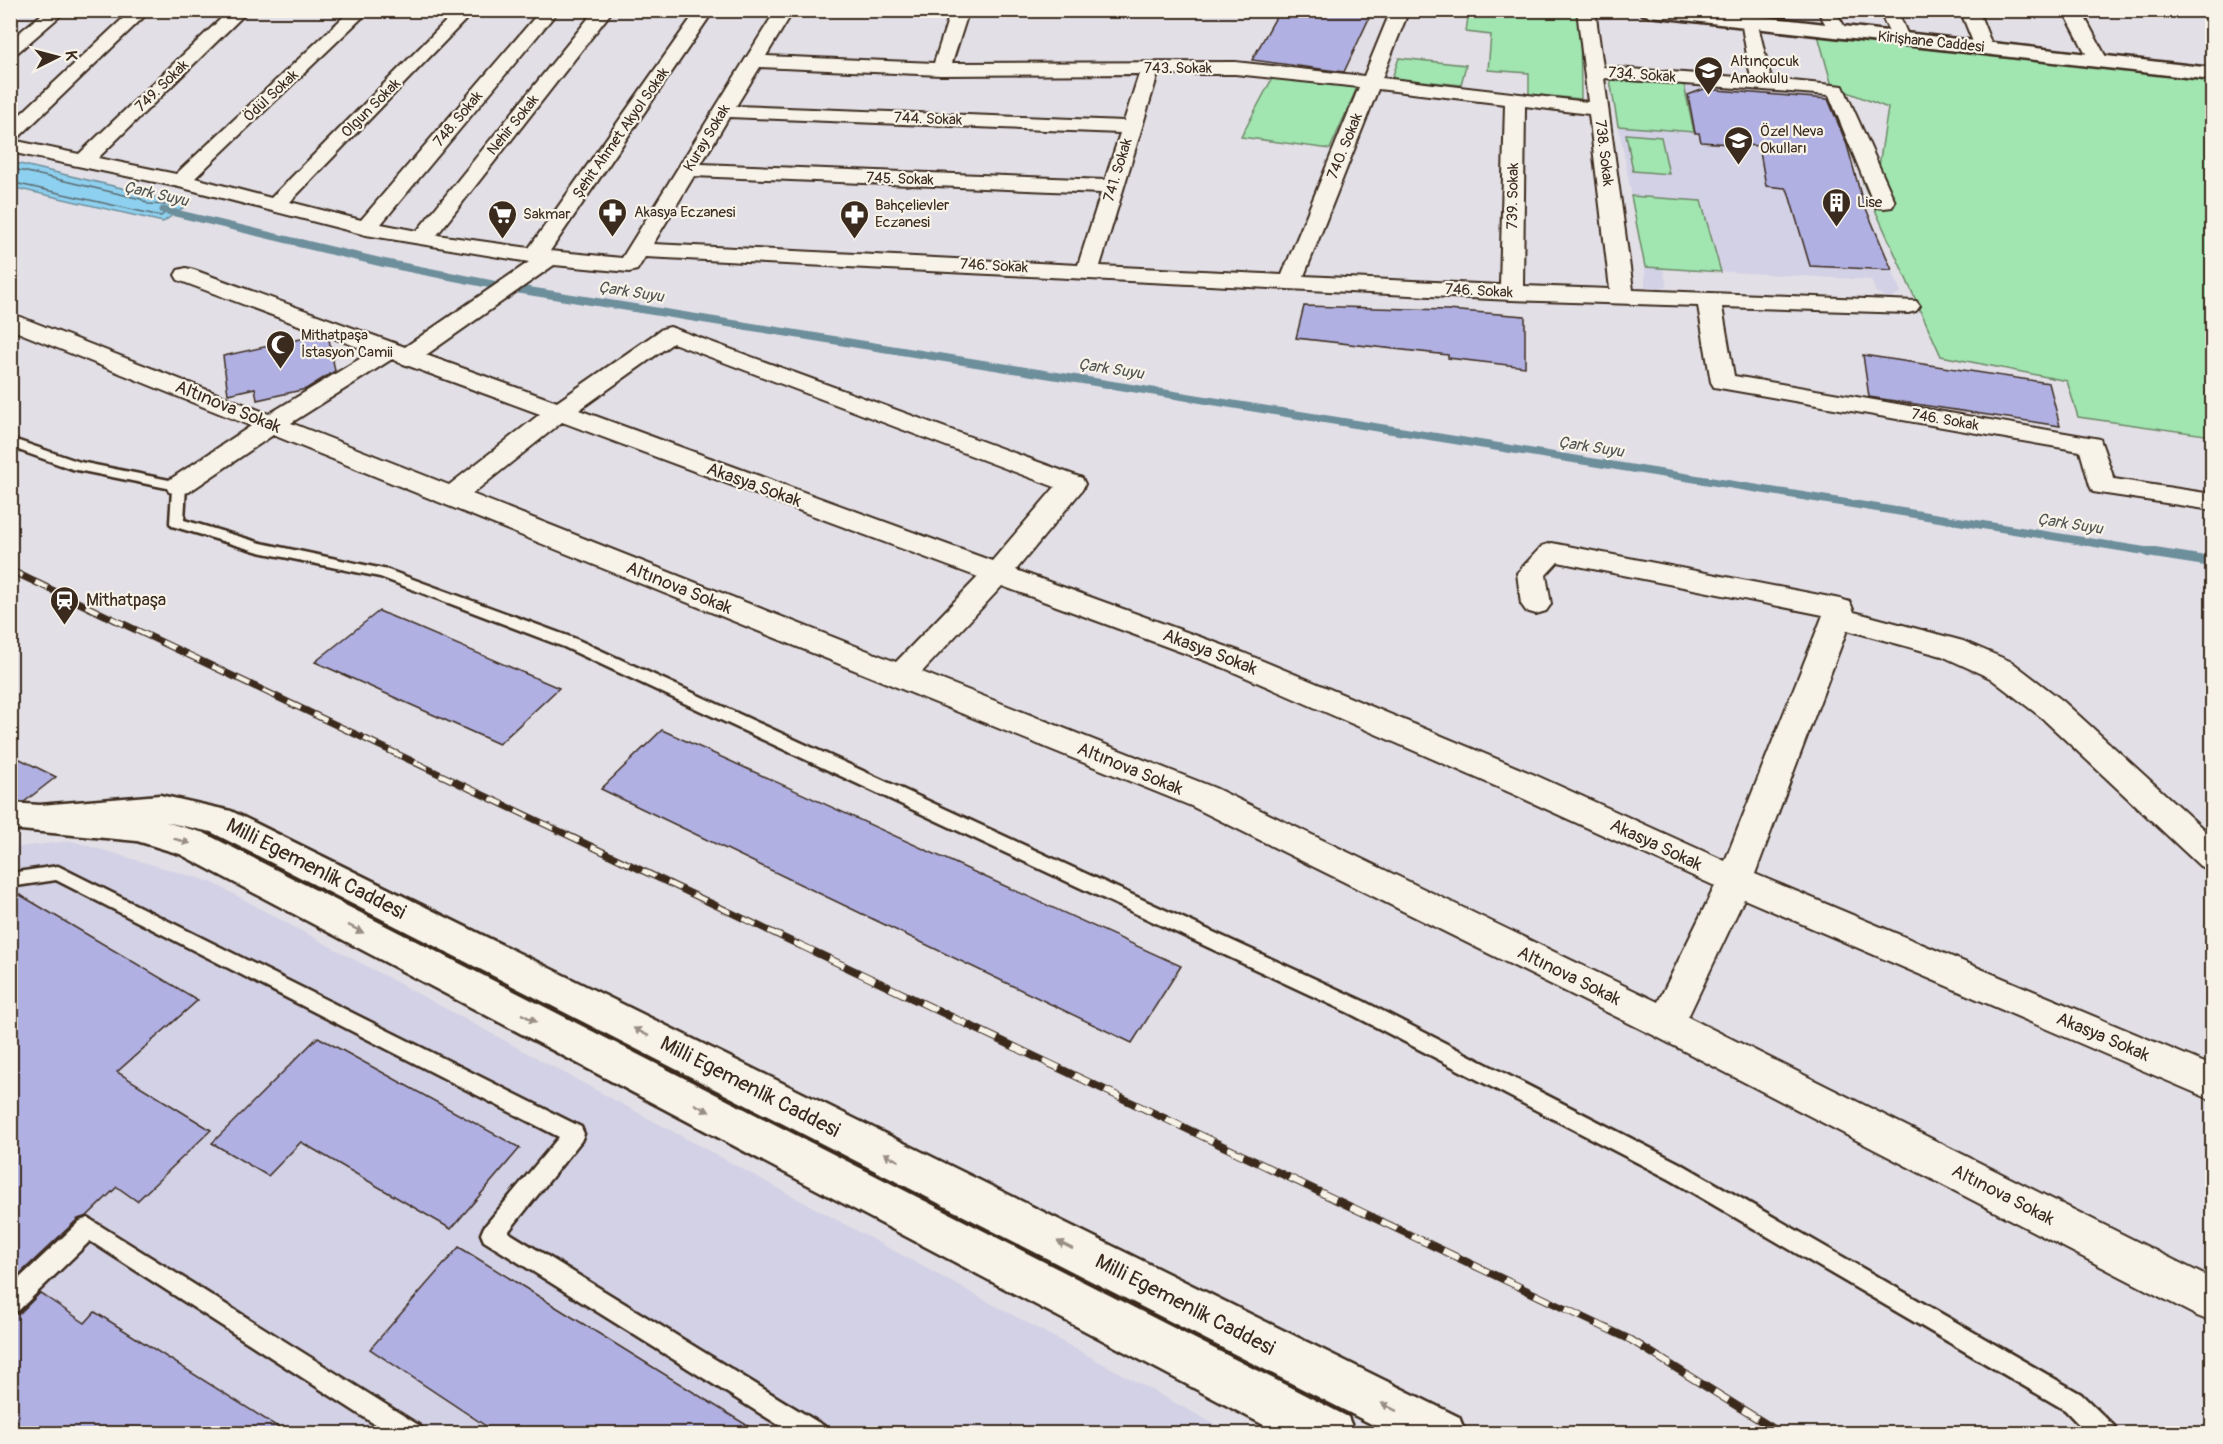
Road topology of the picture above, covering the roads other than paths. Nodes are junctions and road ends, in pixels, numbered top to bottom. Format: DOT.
graph roads {
  1 [pos="59,10"];
  2 [pos="144,10"];
  3 [pos="241,10"];
  4 [pos="362,10"];
  5 [pos="467,10"];
  6 [pos="551,10"];
  7 [pos="605,10"];
  8 [pos="706,10"];
  9 [pos="785,10"];
  10 [pos="960,10"];
  11 [pos="1400,10"];
  12 [pos="1586,10"];
  13 [pos="1826,10"];
  14 [pos="1888,10"];
  15 [pos="1969,10"];
  16 [pos="2072,10"];
  17 [pos="1656,11"];
  18 [pos="1750,21"];
  19 [pos="1838,31"];
  20 [pos="1900,38"];
  21 [pos="1984,48"];
  22 [pos="10,49"];
  23 [pos="754,61"];
  24 [pos="2099,61"];
  25 [pos="1150,68"];
  26 [pos="941,69"];
  27 [pos="1594,72"];
  28 [pos="2212,74"];
  29 [pos="1371,82"];
  30 [pos="1762,84"];
  31 [pos="1515,100"];
  32 [pos="1599,109"];
  33 [pos="723,111"];
  34 [pos="1132,127"];
  35 [pos="10,135"];
  36 [pos="10,146"];
  37 [pos="82,162"];
  38 [pos="687,170"];
  39 [pos="180,182"];
  40 [pos="1113,187"];
  41 [pos="1884,202"];
  42 [pos="275,206"];
  43 [pos="366,228"];
  44 [pos="422,239"];
  45 [pos="634,257"];
  46 [pos="541,259"];
  47 [pos="1087,272"];
  48 [pos="186,275"];
  49 [pos="1290,282"];
  50 [pos="1511,293"];
  51 [pos="1622,295"];
  52 [pos="1710,299"];
  53 [pos="1908,306"];
  54 [pos="10,320"];
  55 [pos="398,354"];
  56 [pos="558,413"];
  57 [pos="270,425"];
  58 [pos="10,442"];
  59 [pos="180,486"];
  60 [pos="451,496"];
  61 [pos="2212,502"];
  62 [pos="997,574"];
  63 [pos="1536,604"];
  64 [pos="1837,617"];
  65 [pos="900,677"];
  66 [pos="26,817"];
  67 [pos="2212,857"];
  68 [pos="10,880"];
  69 [pos="1735,880"];
  70 [pos="1666,1024"];
  71 [pos="2212,1083"];
  72 [pos="2212,1301"];
  73 [pos="10,1303"];
  74 [pos="412,1434"];
  75 [pos="816,1434"];
  76 [pos="1331,1434"];
  77 [pos="1442,1434"];
  78 [pos="2106,1434"];
  1 -- 22 [label="street"];
  2 -- 35 [label="street"];
  3 -- 37 [label="street, 749. Sokak"];
  4 -- 39 [label="street, Ödül Sokak"];
  5 -- 42 [label="street, Olgun Sokak"];
  6 -- 43 [label="street, 748. Sokak"];
  7 -- 44 [label="street, Nehir Sokak"];
  8 -- 46 [label="street, Şehit Ahmet Akyol Sokak"];
  9 -- 23 [label="street, Kuray Sokak"];
  10 -- 26 [label="street"];
  11 -- 29 [label="street, 740. Sokak"];
  12 -- 27 [label="street, 738. Sokak"];
  13 -- 19 [label="street"];
  14 -- 20 [label="street"];
  15 -- 21 [label="street"];
  16 -- 24 [label="street"];
  17 -- 18 [label="main road, Kirişhane Caddesi"];
  18 -- 19 [label="main road, Kirişhane Caddesi"];
  18 -- 30 [label="street"];
  19 -- 20 [label="main road, Kirişhane Caddesi"];
  20 -- 21 [label="main road, Kirişhane Caddesi"];
  21 -- 24 [label="main road, Kirişhane Caddesi"];
  23 -- 26 [label="street, 743. Sokak"];
  23 -- 33 [label="street, Kuray Sokak"];
  24 -- 28 [label="main road, Kirişhane Caddesi"];
  25 -- 26 [label="street, 743. Sokak"];
  25 -- 29 [label="street, 743. Sokak"];
  25 -- 34 [label="street, 741. Sokak"];
  27 -- 30 [label="street, 734. Sokak"];
  27 -- 32 [label="street, 738. Sokak"];
  29 -- 31 [label="street, 743. Sokak"];
  29 -- 49 [label="street, 740. Sokak"];
  30 -- 41 [label="street, 734. Sokak"];
  31 -- 32 [label="street, 743. Sokak"];
  31 -- 50 [label="street, 739. Sokak"];
  32 -- 51 [label="street, 738. Sokak"];
  33 -- 34 [label="street, 744. Sokak"];
  33 -- 38 [label="street, Kuray Sokak"];
  34 -- 40 [label="street, 741. Sokak"];
  36 -- 37 [label="street, 746. Sokak"];
  37 -- 39 [label="street, 746. Sokak"];
  38 -- 40 [label="street, 745. Sokak"];
  38 -- 45 [label="street, Kuray Sokak"];
  39 -- 42 [label="street, 746. Sokak"];
  40 -- 47 [label="street, 741. Sokak"];
  42 -- 43 [label="street, 746. Sokak"];
  43 -- 44 [label="street, 746. Sokak"];
  44 -- 46 [label="street, 746. Sokak"];
  45 -- 46 [label="street, 746. Sokak"];
  45 -- 47 [label="street, 746. Sokak"];
  46 -- 55 [label="street, Şehit Ahmet Akyol Sokak"];
  47 -- 49 [label="street, 746. Sokak"];
  48 -- 55 [label="street, Akasya Sokak"];
  49 -- 50 [label="street, 746. Sokak"];
  50 -- 51 [label="street, 746. Sokak"];
  51 -- 52 [label="street, 746. Sokak"];
  52 -- 53 [label="street"];
  52 -- 61 [label="street, 746. Sokak"];
  54 -- 57 [label="street, Altınova Sokak"];
  55 -- 56 [label="street, Akasya Sokak"];
  55 -- 57 [label="street, Şehit Ahmet Akyol Sokak"];
  56 -- 60 [label="street"];
  56 -- 62 [label="street, Akasya Sokak"];
  56 -- 62 [label="street"];
  57 -- 59 [label="street, Şehit Ahmet Akyol Sokak"];
  57 -- 60 [label="street, Altınova Sokak"];
  58 -- 59 [label="lane"];
  59 -- 78 [label="lane"];
  60 -- 65 [label="street, Altınova Sokak"];
  62 -- 65 [label="street"];
  62 -- 69 [label="street, Akasya Sokak"];
  63 -- 64 [label="street"];
  64 -- 67 [label="street"];
  64 -- 69 [label="street"];
  65 -- 70 [label="street, Altınova Sokak"];
  66 -- 76 [label="main road, Milli Egemenlik Caddesi, one-way"];
  77 -- 66 [label="main road, Milli Egemenlik Caddesi, one-way"];
  68 -- 75 [label="lane"];
  69 -- 70 [label="street"];
  69 -- 71 [label="street, Akasya Sokak"];
  70 -- 72 [label="street, Altınova Sokak"];
  73 -- 74 [label="lane"];
}
